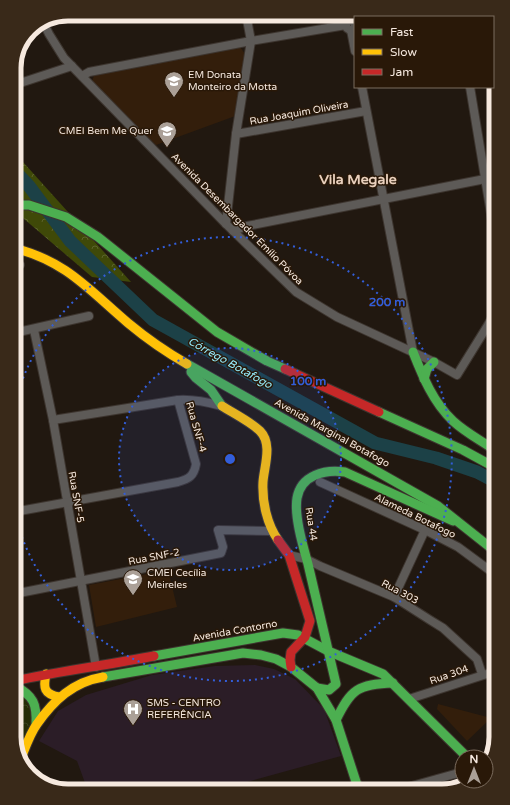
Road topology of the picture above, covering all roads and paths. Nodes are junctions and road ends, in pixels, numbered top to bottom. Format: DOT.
graph roads {
  1 [pos="247,21"];
  2 [pos="351,23"];
  3 [pos="46,27"];
  4 [pos="251,41"];
  5 [pos="354,44"];
  6 [pos="72,66"];
  7 [pos="82,76"];
  8 [pos="21,83"];
  9 [pos="362,88"];
  10 [pos="470,88"];
  11 [pos="366,112"];
  12 [pos="236,134"];
  13 [pos="485,179"];
  14 [pos="383,198"];
  15 [pos="489,203"];
  16 [pos="21,206"];
  17 [pos="226,224"];
  18 [pos="233,231"];
  19 [pos="21,250"];
  20 [pos="89,316"];
  21 [pos="488,325"];
  22 [pos="34,330"];
  23 [pos="21,332"];
  24 [pos="414,352"];
  25 [pos="184,362"];
  26 [pos="434,362"];
  27 [pos="424,379"];
  28 [pos="178,400"];
  29 [pos="222,406"];
  30 [pos="53,420"];
  31 [pos="489,446"];
  32 [pos="489,464"];
  33 [pos="320,482"];
  34 [pos="66,502"];
  35 [pos="21,511"];
  36 [pos="467,528"];
  37 [pos="425,530"];
  38 [pos="272,531"];
  39 [pos="489,546"];
  40 [pos="289,555"];
  41 [pos="306,559"];
  42 [pos="489,570"];
  43 [pos="80,582"];
  44 [pos="21,593"];
  45 [pos="394,597"];
  46 [pos="305,638"];
  47 [pos="328,651"];
  48 [pos="96,667"];
  49 [pos="292,667"];
  50 [pos="489,672"];
  51 [pos="46,674"];
  52 [pos="482,674"];
  53 [pos="21,679"];
  54 [pos="393,683"];
  55 [pos="336,684"];
  56 [pos="317,688"];
  57 [pos="21,690"];
  58 [pos="352,692"];
  59 [pos="59,698"];
  60 [pos="409,699"];
  61 [pos="336,720"];
  62 [pos="36,725"];
  63 [pos="459,749"];
  64 [pos="24,752"];
  65 [pos="454,774"];
  66 [pos="357,784"];
  67 [pos="419,784"];
  1 -- 4 [label="street"];
  2 -- 4 [label="street"];
  2 -- 5 [label="street"];
  3 -- 6 [label="street, Avenida Desembargador Emílio Póvoa"];
  4 -- 7 [label="street"];
  4 -- 12 [label="street"];
  6 -- 7 [label="street, Avenida Desembargador Emílio Póvoa"];
  6 -- 8 [label="street"];
  7 -- 17 [label="street, Avenida Desembargador Emílio Póvoa"];
  9 -- 11 [label="street"];
  10 -- 13 [label="street"];
  11 -- 12 [label="street, Rua Joaquim Oliveira"];
  11 -- 14 [label="street"];
  12 -- 17 [label="street"];
  13 -- 14 [label="street"];
  13 -- 15 [label="street"];
  14 -- 18 [label="street"];
  14 -- 24 [label="street"];
  16 -- 32 [label="main road"];
  17 -- 18 [label="street, Avenida Desembargador Emílio Póvoa"];
  18 -- 24 [label="street, Avenida Desembargador Emílio Póvoa"];
  19 -- 25 [label="main road, Avenida Marginal Botafogo"];
  20 -- 22 [label="street"];
  21 -- 26 [label="street, Avenida Desembargador Emílio Póvoa"];
  22 -- 23 [label="street"];
  22 -- 30 [label="street, Rua SNF-5"];
  24 -- 26 [label="street, Avenida Desembargador Emílio Póvoa"];
  24 -- 27 [label="main road"];
  25 -- 29 [label="main road"];
  25 -- 36 [label="main road, Avenida Marginal Botafogo"];
  26 -- 27 [label="main road"];
  27 -- 31 [label="main road"];
  28 -- 29 [label="street"];
  28 -- 30 [label="street, Rua SNF-4"];
  28 -- 34 [label="street, Rua SNF-4"];
  29 -- 38 [label="main road"];
  30 -- 34 [label="street, Rua SNF-5"];
  33 -- 37 [label="street, Alameda Botafogo"];
  34 -- 35 [label="street, Rua SNF-4"];
  34 -- 43 [label="street, Rua SNF-5"];
  36 -- 39 [label="main road, Avenida Marginal Botafogo"];
  36 -- 41 [label="main road, Rua 44"];
  37 -- 42 [label="street, Alameda Botafogo"];
  37 -- 45 [label="street"];
  38 -- 40 [label="main road"];
  38 -- 43 [label="street, Rua SNF-2"];
  40 -- 41 [label="street, Rua 303"];
  40 -- 46 [label="main road"];
  41 -- 45 [label="street, Rua 303"];
  41 -- 47 [label="main road, Rua 44"];
  43 -- 44 [label="street, Rua SNF-2"];
  43 -- 48 [label="street, Rua SNF-5"];
  45 -- 52 [label="street, Rua 303"];
  46 -- 47 [label="main road, Avenida Contorno"];
  46 -- 48 [label="main road, Avenida Contorno"];
  46 -- 49 [label="main road"];
  47 -- 54 [label="main road, Avenida Contorno"];
  47 -- 55 [label="main road, Rua 44"];
  48 -- 51 [label="main road, Avenida Contorno"];
  49 -- 56 [label="main road"];
  49 -- 59 [label="main road"];
  50 -- 52 [label="street, Rua 304"];
  51 -- 53 [label="main road, Avenida Contorno"];
  51 -- 59 [label="main road"];
  52 -- 60 [label="street, Rua 304"];
  54 -- 58 [label="main road"];
  54 -- 60 [label="main road, Avenida Contorno"];
  55 -- 56 [label="main road"];
  55 -- 58 [label="main road"];
  56 -- 61 [label="main road"];
  57 -- 62 [label="main road"];
  58 -- 61 [label="main road"];
  59 -- 62 [label="main road"];
  60 -- 63 [label="main road, Avenida Contorno"];
  61 -- 66 [label="main road"];
  62 -- 64 [label="main road"];
  65 -- 67 [label="street"];
}
